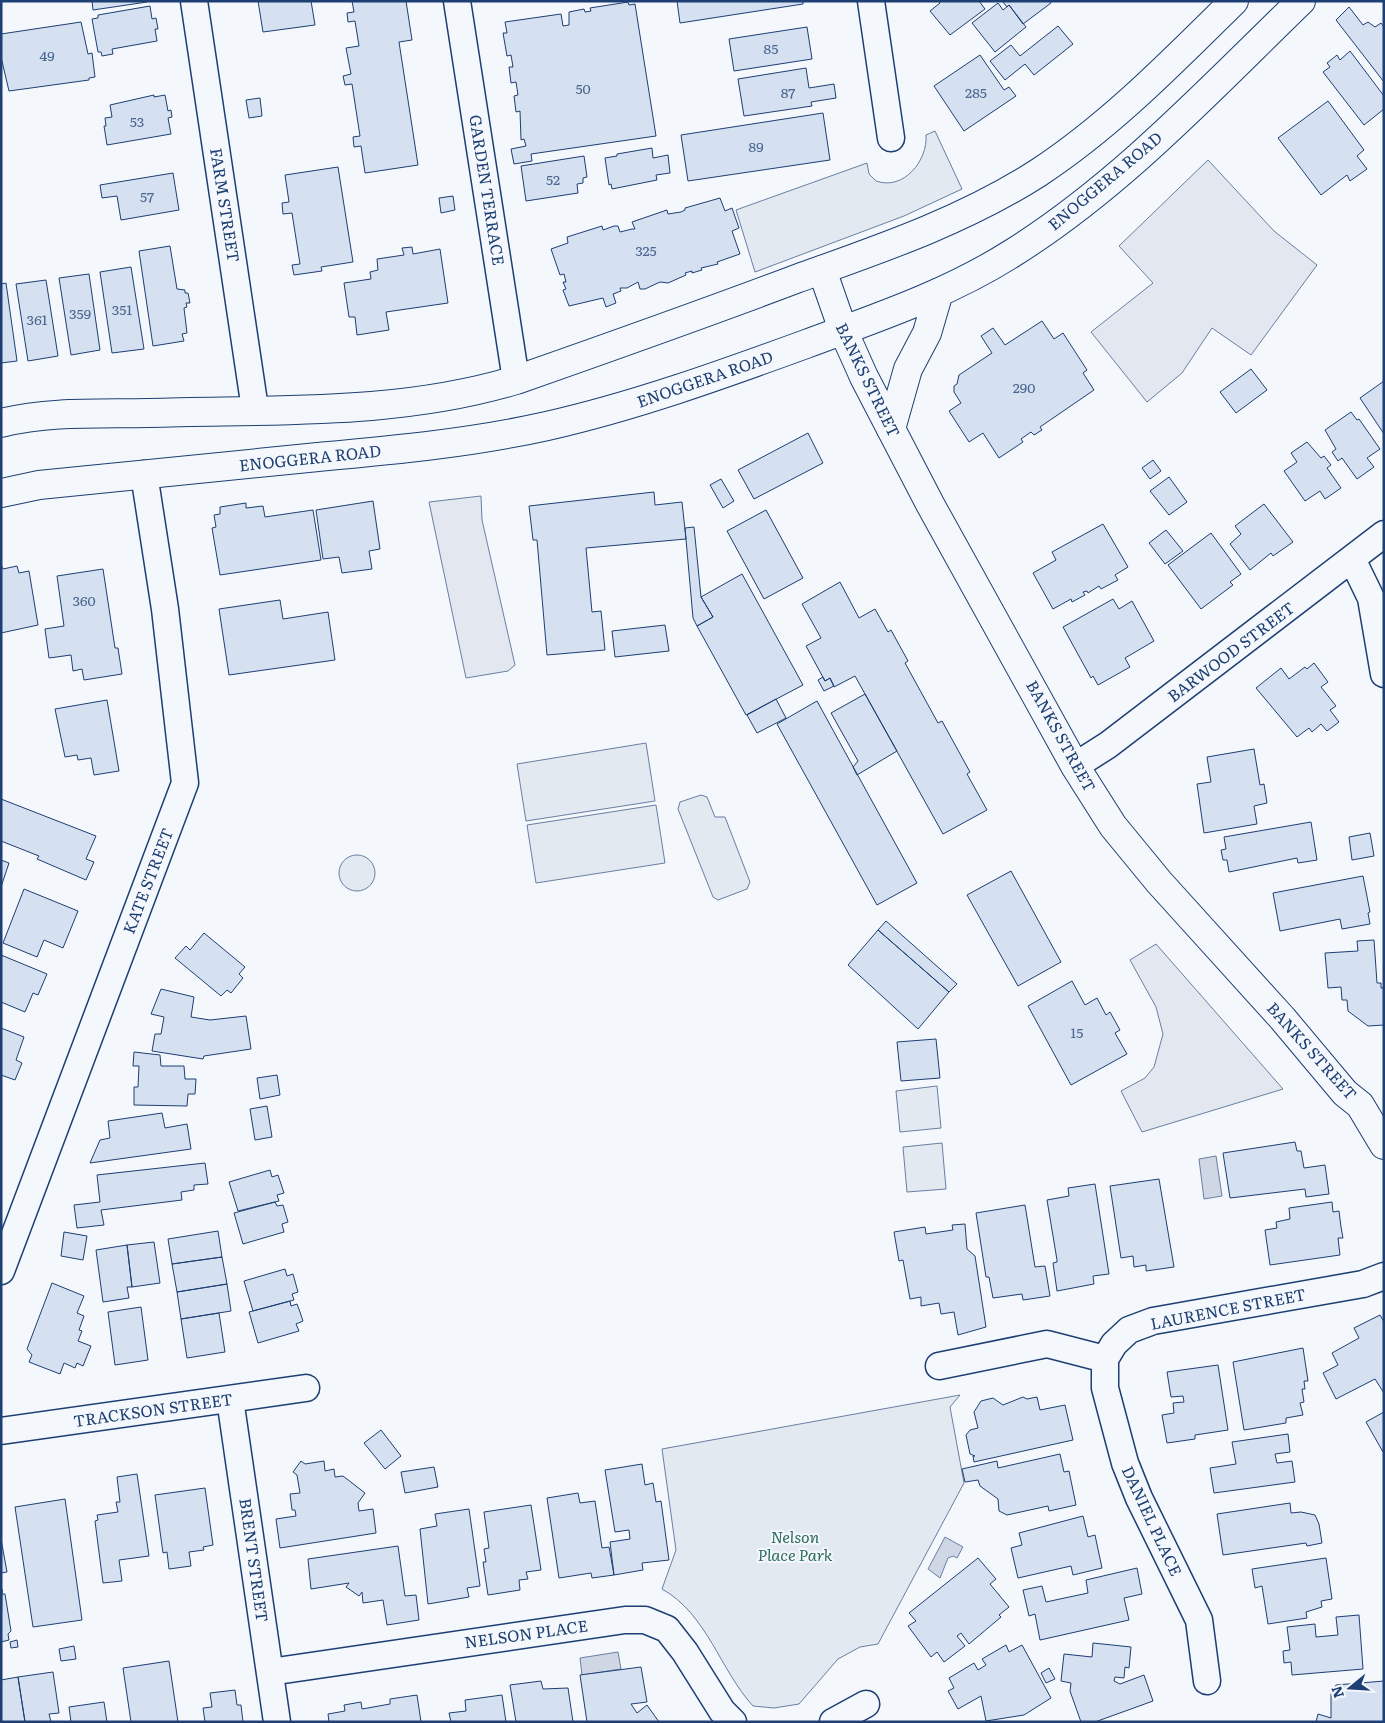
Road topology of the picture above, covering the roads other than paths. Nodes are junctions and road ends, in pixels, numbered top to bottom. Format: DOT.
graph roads {
  1 [pos="194,1"];
  2 [pos="457,1"];
  3 [pos="871,1"];
  4 [pos="1234,1"];
  5 [pos="1300,1"];
  6 [pos="891,138"];
  7 [pos="822,270"];
  8 [pos="939,292"];
  9 [pos="843,330"];
  10 [pos="516,380"];
  11 [pos="255,410"];
  12 [pos="1,423"];
  13 [pos="892,429"];
  14 [pos="144,474"];
  15 [pos="1,493"];
  16 [pos="1384,534"];
  17 [pos="1352,559"];
  18 [pos="1384,674"];
  19 [pos="1075,766"];
  20 [pos="1384,1145"];
  21 [pos="1,1271"];
  22 [pos="1384,1276"];
  23 [pos="1106,1359"];
  24 [pos="939,1366"];
  25 [pos="306,1388"];
  26 [pos="230,1399"];
  27 [pos="1,1431"];
  28 [pos="270,1672"];
  29 [pos="1207,1682"];
  30 [pos="866,1704"];
  31 [pos="277,1722"];
  32 [pos="734,1722"];
  33 [pos="833,1722"];
  1 -- 11 [label="street, FARM STREET"];
  2 -- 10 [label="street, GARDEN TERRACE"];
  3 -- 6 [label="street"];
  4 -- 7 [label="main road"];
  5 -- 8 [label="main road, ENOGGERA ROAD"];
  7 -- 9 [label="main road, BANKS STREET"];
  7 -- 10 [label="main road"];
  8 -- 9 [label="main road, ENOGGERA ROAD"];
  8 -- 13 [label="main road"];
  9 -- 13 [label="main road, BANKS STREET"];
  9 -- 14 [label="main road, ENOGGERA ROAD"];
  10 -- 11 [label="main road"];
  11 -- 12 [label="main road"];
  13 -- 19 [label="main road, BANKS STREET"];
  14 -- 15 [label="main road, ENOGGERA ROAD"];
  14 -- 21 [label="street, KATE STREET"];
  16 -- 17 [label="street, BARWOOD STREET"];
  17 -- 18 [label="street"];
  17 -- 19 [label="street, BARWOOD STREET"];
  19 -- 20 [label="main road, BANKS STREET"];
  22 -- 23 [label="street, LAURENCE STREET"];
  23 -- 24 [label="street"];
  23 -- 29 [label="street, DANIEL PLACE"];
  25 -- 26 [label="street, TRACKSON STREET"];
  26 -- 27 [label="street, TRACKSON STREET"];
  26 -- 28 [label="street, BRENT STREET"];
  28 -- 31 [label="street, BRENT STREET"];
  28 -- 32 [label="street, NELSON PLACE"];
  30 -- 33 [label="street"];
}
